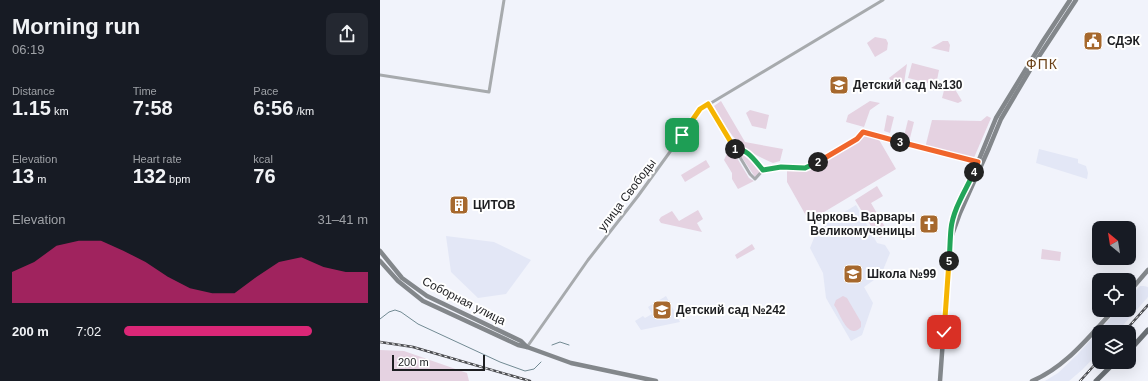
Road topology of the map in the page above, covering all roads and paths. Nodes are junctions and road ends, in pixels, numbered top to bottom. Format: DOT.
graph roads {
  1 [pos="504,0"];
  2 [pos="883,0"];
  3 [pos="1070,0"];
  4 [pos="1076,0"];
  5 [pos="380,74"];
  6 [pos="708,104"];
  7 [pos="735,149"];
  8 [pos="978,162"];
  9 [pos="763,170"];
  10 [pos="951,237"];
  11 [pos="380,251"];
  12 [pos="380,261"];
  13 [pos="1148,270"];
  14 [pos="1136,284"];
  15 [pos="1107,317"];
  16 [pos="1148,326"];
  17 [pos="1148,330"];
  18 [pos="1136,339"];
  19 [pos="1136,344"];
  20 [pos="527,347"];
  21 [pos="1108,369"];
  22 [pos="1112,369"];
  23 [pos="656,381"];
  24 [pos="940,381"];
  25 [pos="1032,381"];
  26 [pos="1096,381"];
  27 [pos="1100,381"];
  1 -- 5 [label="street"];
  2 -- 6 [label="street, улица Свободы"];
  3 -- 8 [label="main road"];
  4 -- 10 [label="main road"];
  6 -- 7 [label="street"];
  6 -- 20 [label="street, улица Свободы"];
  7 -- 9 [label="street"];
  7 -- 9 [label="street"];
  8 -- 9 [label="street"];
  8 -- 10 [label="main road"];
  10 -- 24 [label="main road"];
  11 -- 20 [label="main road, Соборная улица"];
  12 -- 20 [label="main road, Соборная улица"];
  13 -- 14 [label="main road"];
  15 -- 25 [label="main road"];
  16 -- 18 [label="main road"];
  17 -- 19 [label="main road"];
  20 -- 23 [label="main road, Соборная улица"];
  21 -- 26 [label="main road"];
  22 -- 27 [label="main road"];
}
